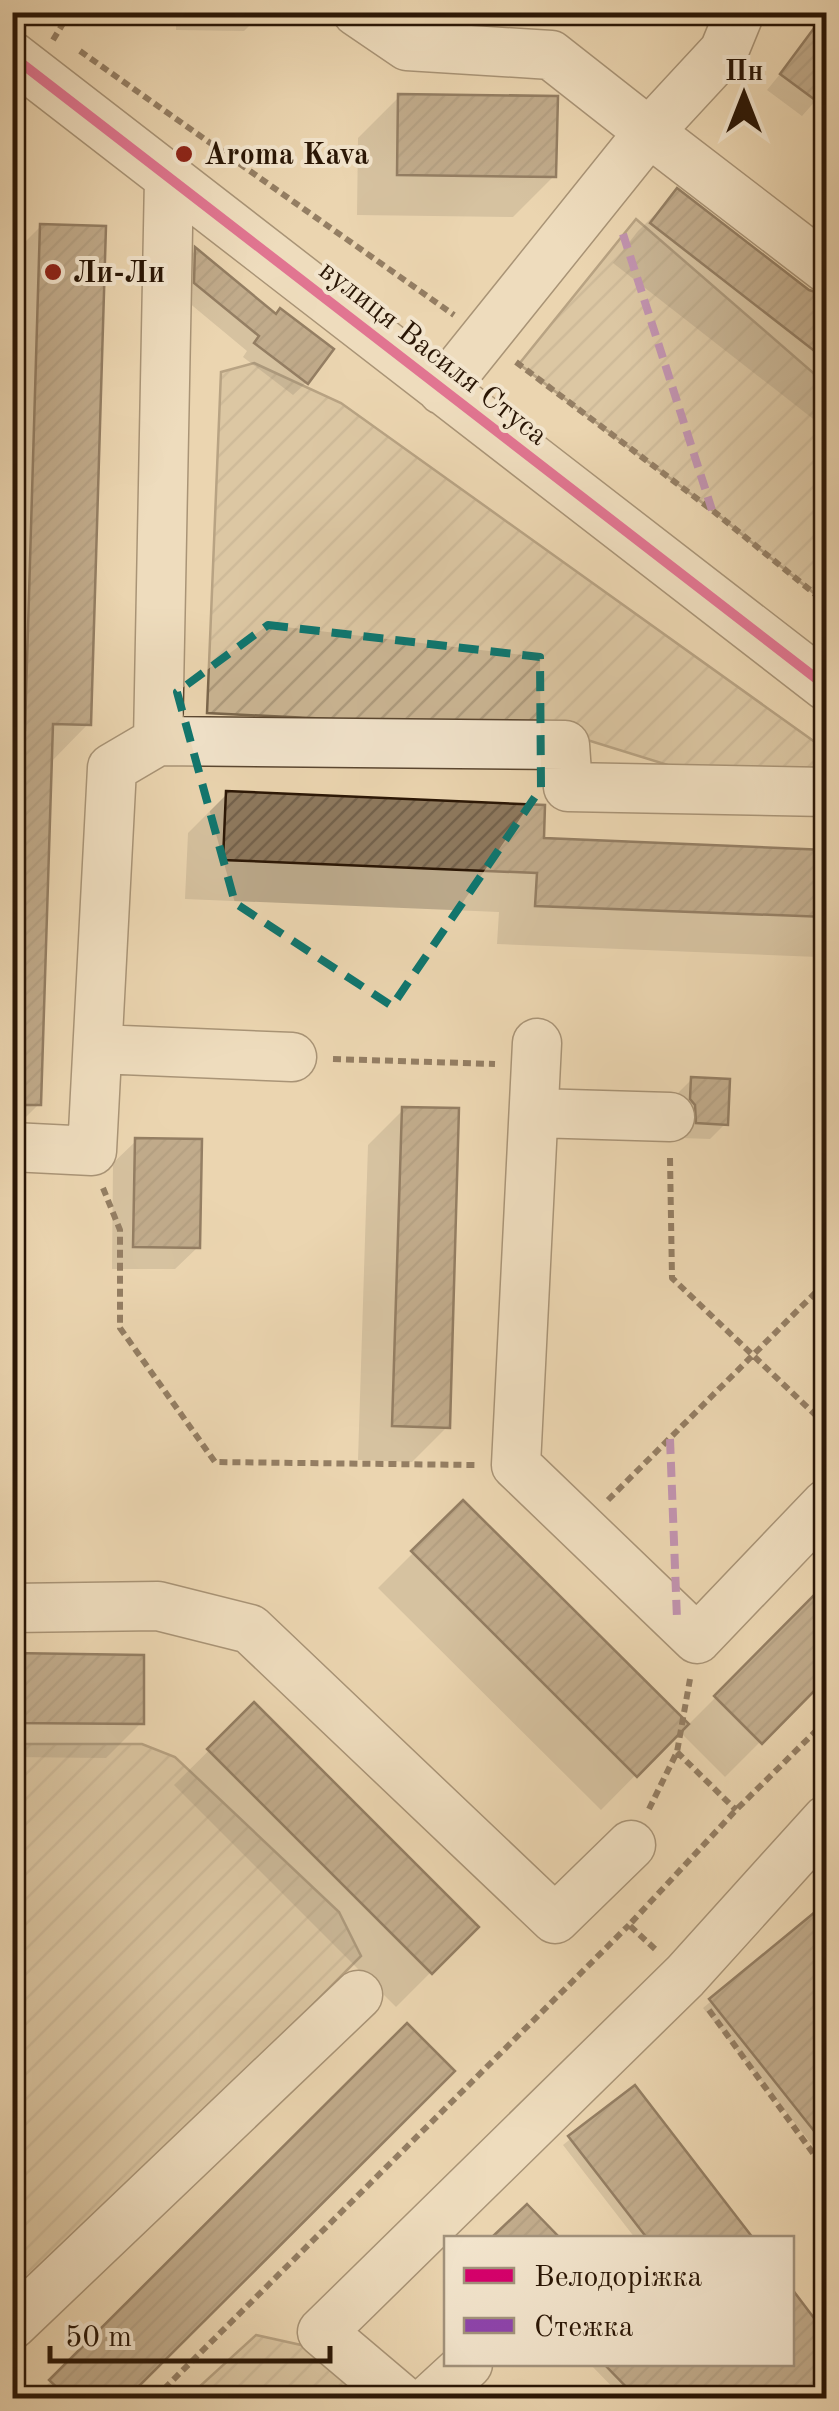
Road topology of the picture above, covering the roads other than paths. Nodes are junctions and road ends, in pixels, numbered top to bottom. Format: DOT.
graph roads {
  1 [pos="357,12"];
  2 [pos="740,12"];
  3 [pos="31,51"];
  4 [pos="649,132"];
  5 [pos="169,178"];
  6 [pos="826,268"];
  7 [pos="442,390"];
  8 [pos="826,686"];
  9 [pos="158,742"];
  10 [pos="826,792"];
  11 [pos="98,1049"];
  12 [pos="537,1054"];
  13 [pos="292,1058"];
  14 [pos="535,1114"];
  15 [pos="670,1117"];
  16 [pos="12,1146"];
  17 [pos="826,1504"];
  18 [pos="12,1608"];
  19 [pos="826,1820"];
  20 [pos="631,1845"];
  21 [pos="358,1995"];
  22 [pos="12,2325"];
  23 [pos="466,2366"];
  24 [pos="400,2398"];
  25 [pos="431,2398"];
  1 -- 4 [label="street"];
  2 -- 4 [label="street"];
  3 -- 5 [label="street, вулиця Василя Стуса"];
  4 -- 6 [label="street"];
  4 -- 7 [label="street"];
  5 -- 7 [label="street, вулиця Василя Стуса"];
  5 -- 9 [label="street"];
  7 -- 8 [label="street, вулиця Василя Стуса"];
  9 -- 10 [label="street"];
  9 -- 11 [label="street"];
  11 -- 13 [label="street"];
  11 -- 16 [label="street"];
  12 -- 14 [label="street"];
  14 -- 15 [label="street"];
  14 -- 17 [label="street"];
  18 -- 20 [label="street"];
  19 -- 24 [label="street"];
  21 -- 22 [label="street"];
  23 -- 25 [label="street"];
}
